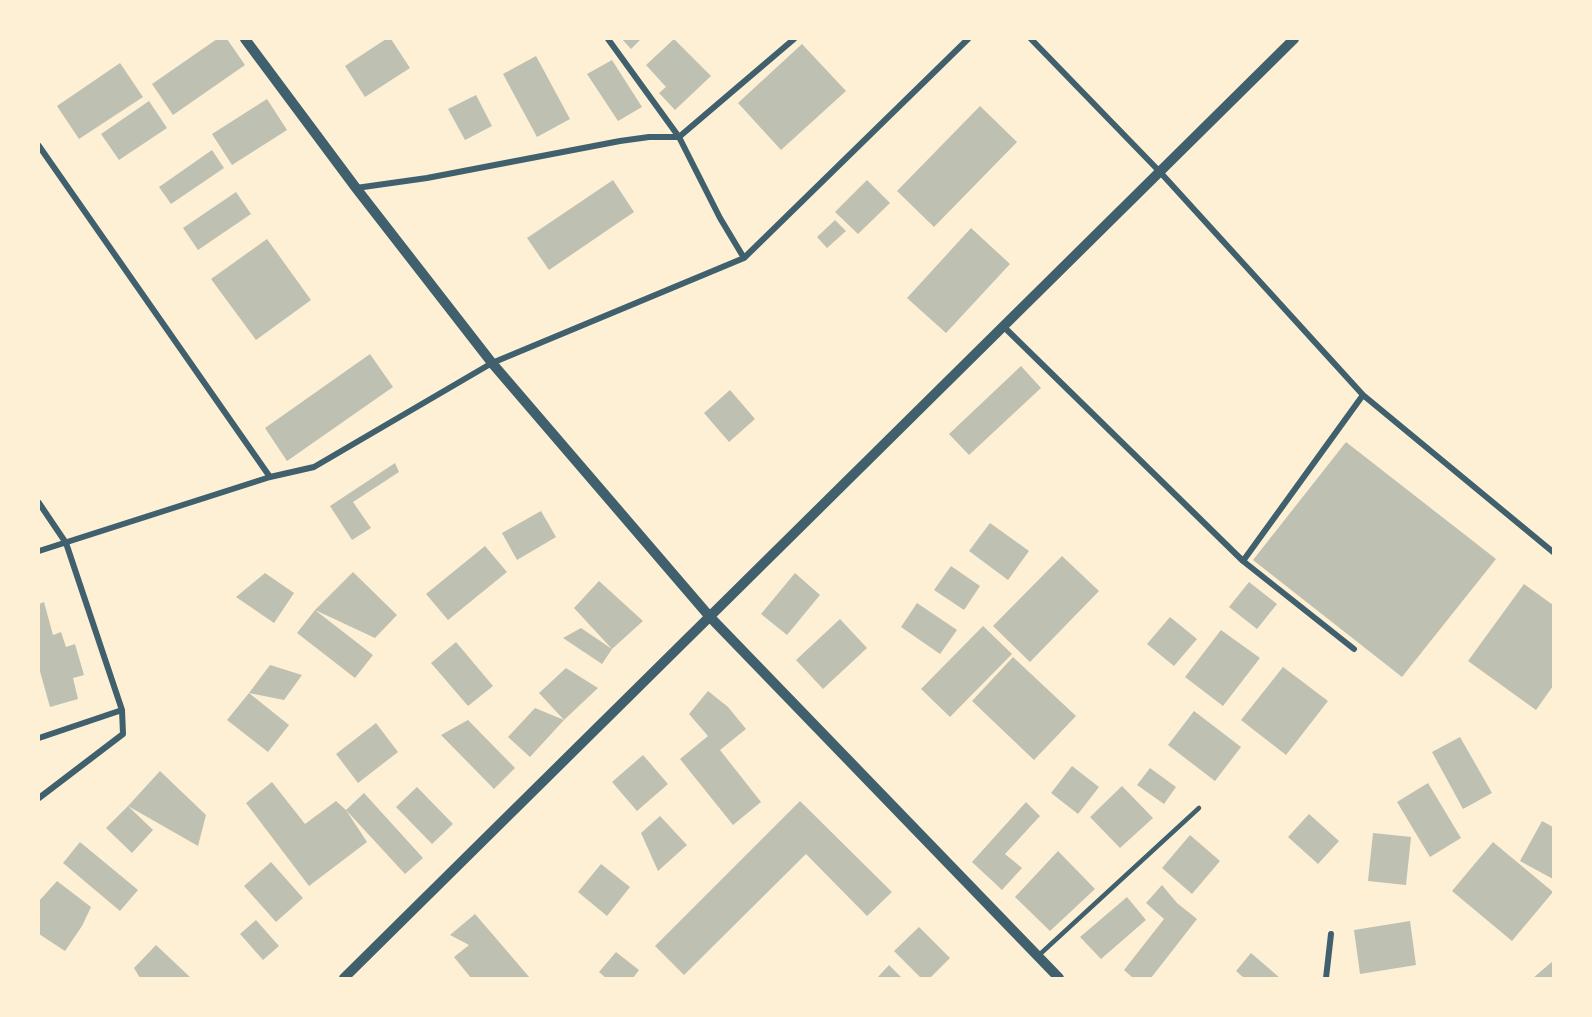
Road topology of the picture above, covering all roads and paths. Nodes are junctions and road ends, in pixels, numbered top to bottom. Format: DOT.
graph roads {
  1 [pos="245,39"];
  2 [pos="608,39"];
  3 [pos="794,39"];
  4 [pos="968,39"];
  5 [pos="1031,39"];
  6 [pos="1294,39"];
  7 [pos="679,137"];
  8 [pos="39,146"];
  9 [pos="1160,172"];
  10 [pos="356,188"];
  11 [pos="744,258"];
  12 [pos="1004,327"];
  13 [pos="492,363"];
  14 [pos="1363,395"];
  15 [pos="270,477"];
  16 [pos="39,503"];
  17 [pos="66,543"];
  18 [pos="39,551"];
  19 [pos="1553,552"];
  20 [pos="1243,561"];
  21 [pos="710,617"];
  22 [pos="1354,649"];
  23 [pos="122,710"];
  24 [pos="39,738"];
  25 [pos="39,798"];
  26 [pos="1199,808"];
  27 [pos="1331,934"];
  28 [pos="1038,956"];
  29 [pos="344,978"];
  30 [pos="1059,978"];
  31 [pos="1326,978"];
  1 -- 10 [label="street"];
  2 -- 7 [label="street"];
  3 -- 7 [label="street"];
  4 -- 11 [label="street"];
  5 -- 9 [label="street"];
  6 -- 9 [label="street"];
  7 -- 10 [label="street"];
  7 -- 11 [label="street"];
  8 -- 15 [label="street"];
  9 -- 12 [label="street"];
  9 -- 14 [label="street"];
  10 -- 13 [label="street"];
  11 -- 13 [label="street"];
  12 -- 20 [label="street"];
  12 -- 21 [label="street"];
  13 -- 15 [label="street"];
  13 -- 21 [label="street"];
  14 -- 19 [label="street"];
  14 -- 20 [label="street"];
  15 -- 17 [label="street"];
  16 -- 17 [label="street"];
  17 -- 18 [label="street"];
  17 -- 23 [label="street"];
  20 -- 22 [label="street"];
  21 -- 28 [label="street"];
  21 -- 29 [label="street"];
  23 -- 24 [label="street"];
  23 -- 25 [label="street"];
  26 -- 28 [label="lane"];
  27 -- 31 [label="street"];
  28 -- 30 [label="street"];
}
